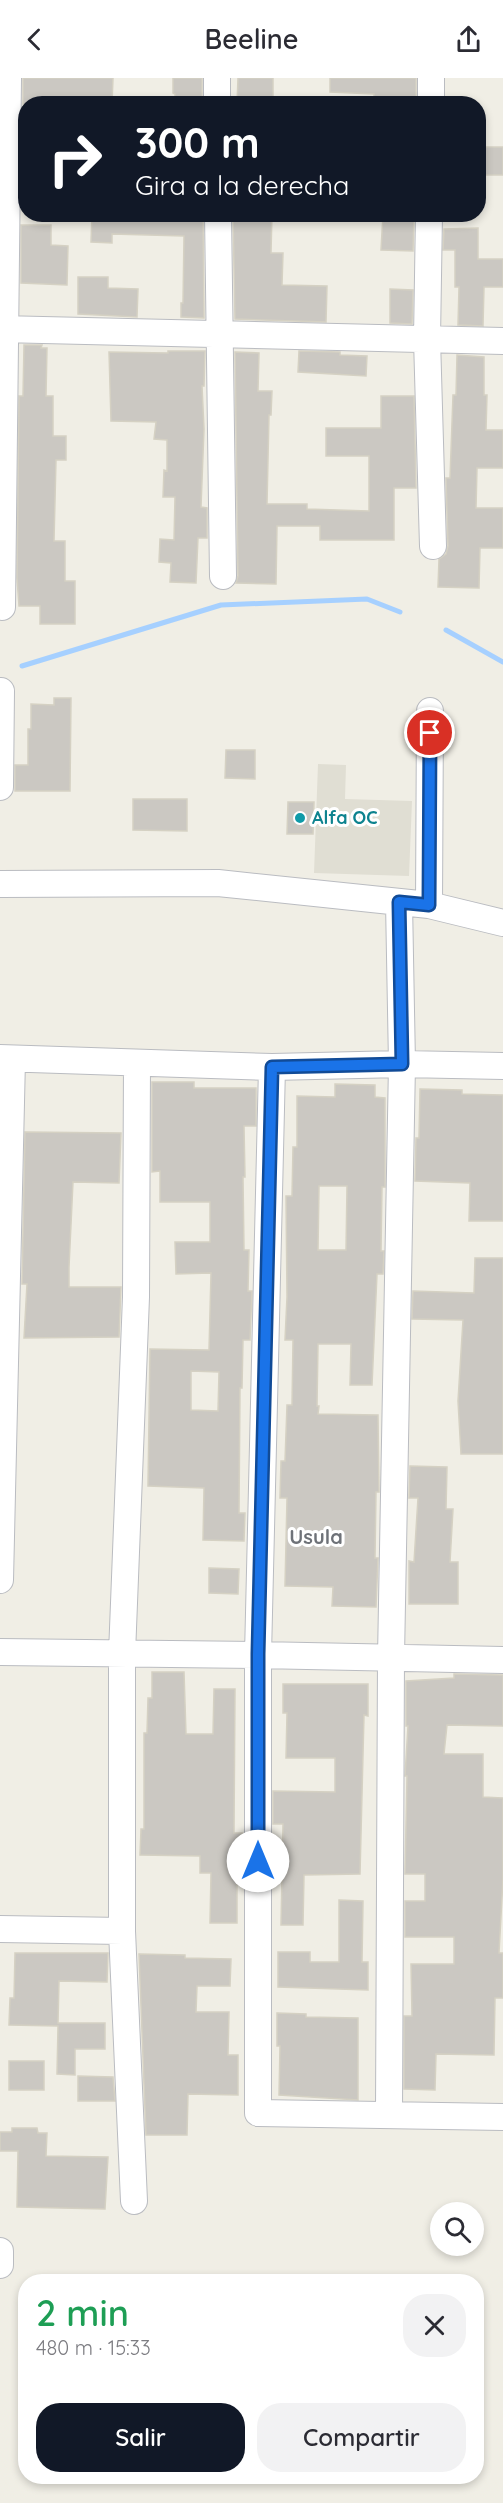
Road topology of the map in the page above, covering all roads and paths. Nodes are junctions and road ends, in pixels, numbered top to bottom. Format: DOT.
graph roads {
  1 [pos="8,78"];
  2 [pos="217,78"];
  3 [pos="431,78"];
  4 [pos="217,96"];
  5 [pos="431,96"];
  6 [pos="218,222"];
  7 [pos="429,222"];
  8 [pos="3,329"];
  9 [pos="219,334"];
  10 [pos="427,339"];
  11 [pos="503,341"];
  12 [pos="433,546"];
  13 [pos="223,576"];
  14 [pos="2,607"];
  15 [pos="1,691"];
  16 [pos="430,711"];
  17 [pos="0,787"];
  18 [pos="0,884"];
  19 [pos="399,902"];
  20 [pos="429,905"];
  21 [pos="503,923"];
  22 [pos="6,1059"];
  23 [pos="137,1063"];
  24 [pos="402,1064"];
  25 [pos="503,1066"];
  26 [pos="272,1067"];
  27 [pos="0,1580"];
  28 [pos="0,1652"];
  29 [pos="122,1654"];
  30 [pos="258,1654"];
  31 [pos="391,1657"];
  32 [pos="503,1660"];
  33 [pos="0,1929"];
  34 [pos="122,1931"];
  35 [pos="389,2113"];
  36 [pos="503,2117"];
  37 [pos="134,2201"];
  38 [pos="0,2251"];
  39 [pos="0,2258"];
  40 [pos="0,2265"];
  1 -- 8 [label="street"];
  2 -- 4 [label="street"];
  3 -- 5 [label="street"];
  6 -- 9 [label="street"];
  7 -- 10 [label="street"];
  8 -- 9 [label="street"];
  8 -- 14 [label="street"];
  9 -- 10 [label="street"];
  9 -- 13 [label="street"];
  10 -- 11 [label="street"];
  10 -- 12 [label="street"];
  15 -- 17 [label="street"];
  16 -- 20 [label="street"];
  18 -- 19 [label="street"];
  19 -- 20 [label="street"];
  19 -- 24 [label="street"];
  20 -- 21 [label="street"];
  22 -- 23 [label="street"];
  22 -- 27 [label="street"];
  23 -- 26 [label="street"];
  23 -- 29 [label="street"];
  24 -- 25 [label="street"];
  24 -- 26 [label="street"];
  24 -- 31 [label="street"];
  26 -- 30 [label="street"];
  28 -- 29 [label="street"];
  29 -- 30 [label="street"];
  29 -- 34 [label="street"];
  30 -- 31 [label="street"];
  30 -- 35 [label="street"];
  31 -- 32 [label="street"];
  31 -- 35 [label="street"];
  33 -- 34 [label="street"];
  34 -- 37 [label="street"];
  35 -- 36 [label="street"];
  38 -- 39 [label="street"];
  39 -- 40 [label="street"];
}
